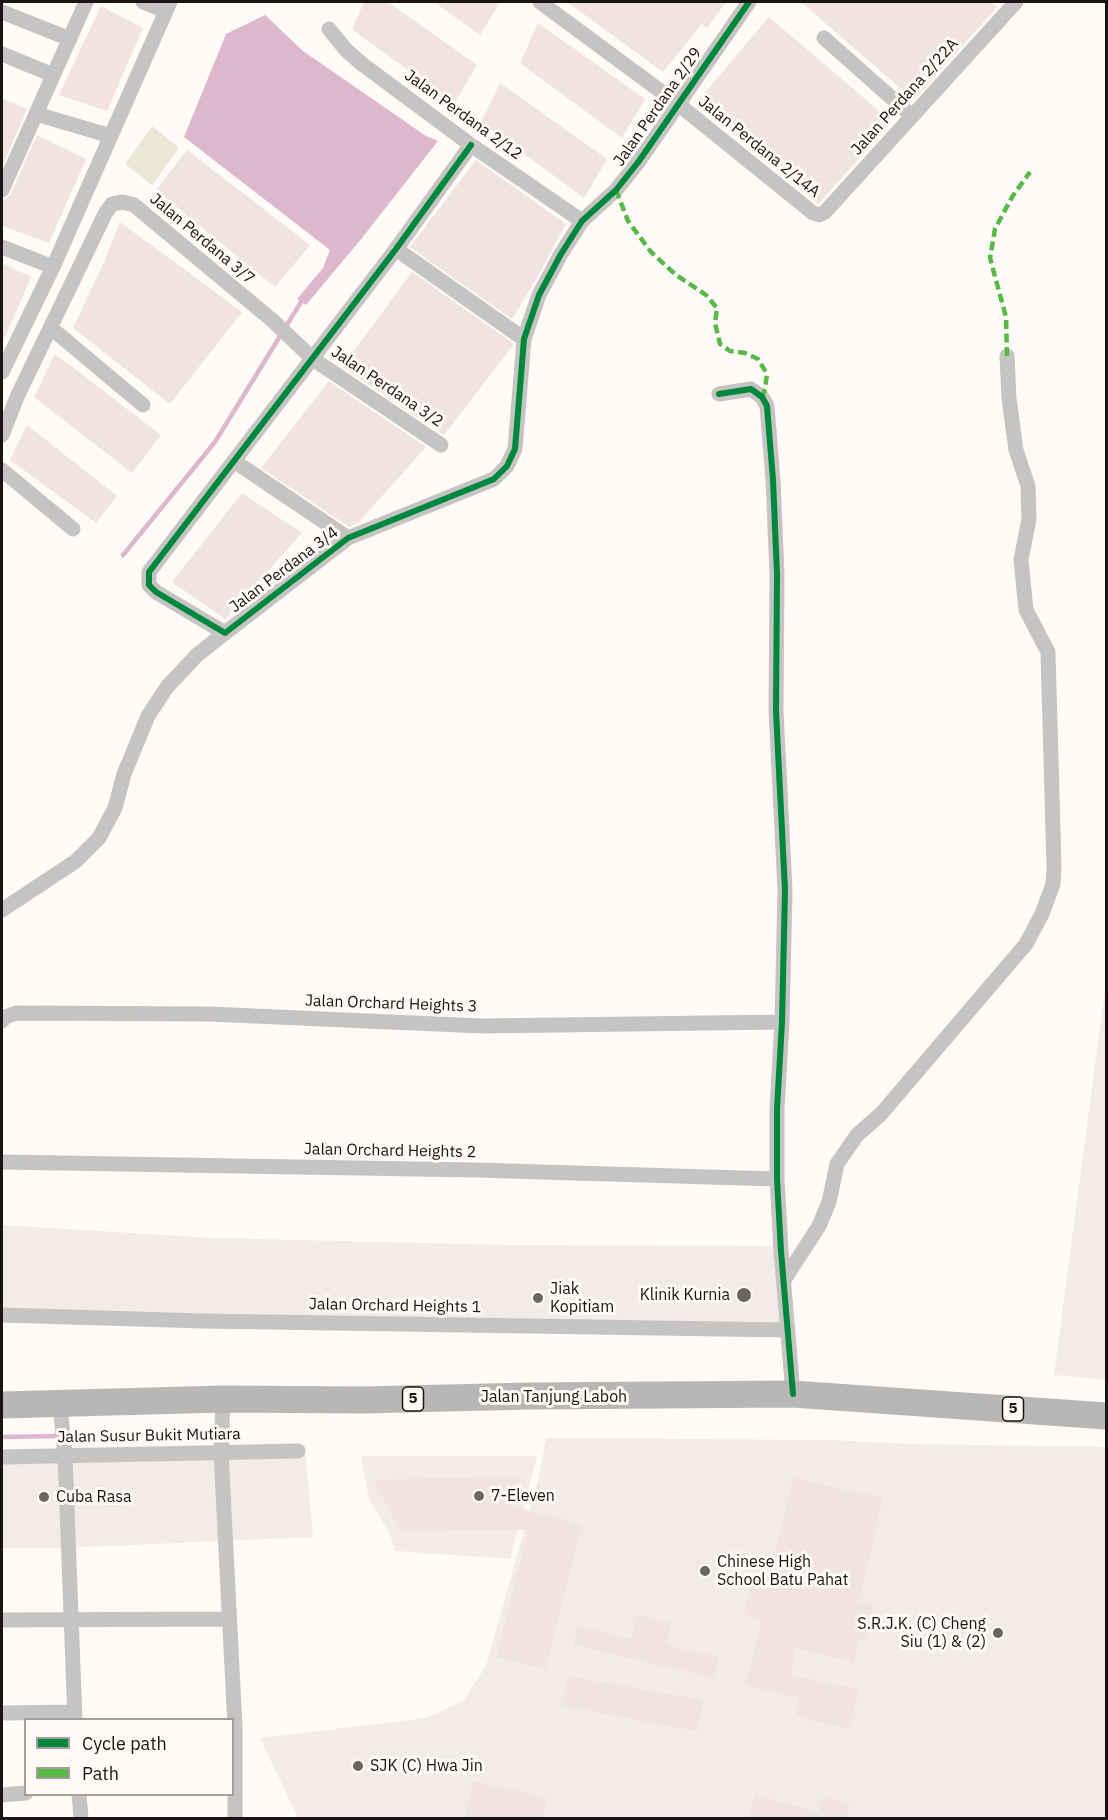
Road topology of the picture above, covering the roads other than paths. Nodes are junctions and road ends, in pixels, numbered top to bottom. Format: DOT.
graph roads {
  1 [pos="86,2"];
  2 [pos="143,2"];
  3 [pos="540,2"];
  4 [pos="749,2"];
  5 [pos="1010,4"];
  6 [pos="168,6"];
  7 [pos="2,12"];
  8 [pos="329,29"];
  9 [pos="824,38"];
  10 [pos="70,39"];
  11 [pos="2,54"];
  12 [pos="53,75"];
  13 [pos="678,104"];
  14 [pos="36,114"];
  15 [pos="912,116"];
  16 [pos="111,136"];
  17 [pos="471,145"];
  18 [pos="2,190"];
  19 [pos="819,215"];
  20 [pos="582,221"];
  21 [pos="2,247"];
  22 [pos="396,249"];
  23 [pos="53,267"];
  24 [pos="51,328"];
  25 [pos="524,339"];
  26 [pos="1007,356"];
  27 [pos="313,359"];
  28 [pos="2,372"];
  29 [pos="719,394"];
  30 [pos="143,405"];
  31 [pos="2,435"];
  32 [pos="441,445"];
  33 [pos="234,461"];
  34 [pos="2,470"];
  35 [pos="73,529"];
  36 [pos="348,538"];
  37 [pos="225,633"];
  38 [pos="2,910"];
  39 [pos="2,1021"];
  40 [pos="782,1022"];
  41 [pos="2,1162"];
  42 [pos="777,1179"];
  43 [pos="784,1280"];
  44 [pos="2,1316"];
  45 [pos="787,1330"];
  46 [pos="793,1394"];
  47 [pos="223,1399"];
  48 [pos="2,1405"];
  49 [pos="1107,1416"];
  50 [pos="63,1432"];
  51 [pos="298,1450"];
  52 [pos="221,1452"];
  53 [pos="2,1457"];
  54 [pos="229,1619"];
  55 [pos="2,1620"];
  56 [pos="73,1620"];
  57 [pos="2,1713"];
  58 [pos="75,1716"];
  59 [pos="24,1794"];
  60 [pos="2,1795"];
  61 [pos="79,1796"];
  62 [pos="81,1818"];
  63 [pos="235,1818"];
  1 -- 10 [label="street"];
  2 -- 6 [label="street"];
  3 -- 13 [label="street, Jalan Perdana 2/14A"];
  4 -- 13 [label="street, Jalan Perdana 2/29"];
  5 -- 15 [label="street, Jalan Perdana 2/22A"];
  6 -- 16 [label="street"];
  7 -- 10 [label="street"];
  8 -- 17 [label="street, Jalan Perdana 2/12"];
  9 -- 15 [label="street"];
  10 -- 12 [label="street"];
  11 -- 12 [label="street"];
  12 -- 14 [label="street"];
  13 -- 19 [label="street, Jalan Perdana 2/14A"];
  13 -- 20 [label="street, Jalan Perdana 2/29"];
  14 -- 16 [label="street"];
  14 -- 18 [label="street"];
  15 -- 19 [label="street, Jalan Perdana 2/22A"];
  16 -- 23 [label="street"];
  17 -- 20 [label="street, Jalan Perdana 2/12"];
  17 -- 22 [label="street, Jalan Perdana 3/4"];
  20 -- 25 [label="street, Jalan Perdana 3/4"];
  21 -- 23 [label="street"];
  22 -- 25 [label="street"];
  22 -- 27 [label="street, Jalan Perdana 3/4"];
  23 -- 28 [label="street"];
  24 -- 27 [label="street, Jalan Perdana 3/7"];
  24 -- 30 [label="street"];
  24 -- 31 [label="street"];
  25 -- 36 [label="street, Jalan Perdana 3/4"];
  26 -- 43 [label="street"];
  27 -- 32 [label="street, Jalan Perdana 3/2"];
  27 -- 33 [label="street, Jalan Perdana 3/4"];
  29 -- 40 [label="street"];
  33 -- 36 [label="street"];
  33 -- 37 [label="street, Jalan Perdana 3/4"];
  34 -- 35 [label="street"];
  36 -- 37 [label="street, Jalan Perdana 3/4"];
  37 -- 38 [label="street"];
  39 -- 40 [label="street, Jalan Orchard Heights 3"];
  40 -- 42 [label="street"];
  41 -- 42 [label="street, Jalan Orchard Heights 2"];
  42 -- 43 [label="street"];
  43 -- 45 [label="street"];
  44 -- 45 [label="street, Jalan Orchard Heights 1"];
  45 -- 46 [label="street"];
  46 -- 47 [label="highway, Jalan Tanjung Laboh / 5"];
  46 -- 49 [label="highway, Jalan Tanjung Laboh / 5"];
  47 -- 50 [label="highway, Jalan Tanjung Laboh / 5"];
  47 -- 52 [label="street"];
  48 -- 50 [label="highway, Jalan Tanjung Laboh / 5"];
  50 -- 52 [label="street, Jalan Susur Bukit Mutiara"];
  50 -- 53 [label="street, Jalan Susur Bukit Mutiara"];
  50 -- 56 [label="street"];
  51 -- 52 [label="street, Jalan Susur Bukit Mutiara"];
  52 -- 54 [label="street"];
  54 -- 56 [label="street"];
  54 -- 63 [label="street"];
  55 -- 56 [label="street"];
  56 -- 58 [label="street"];
  57 -- 58 [label="street"];
  59 -- 60 [label="street"];
  61 -- 62 [label="street"];
}
